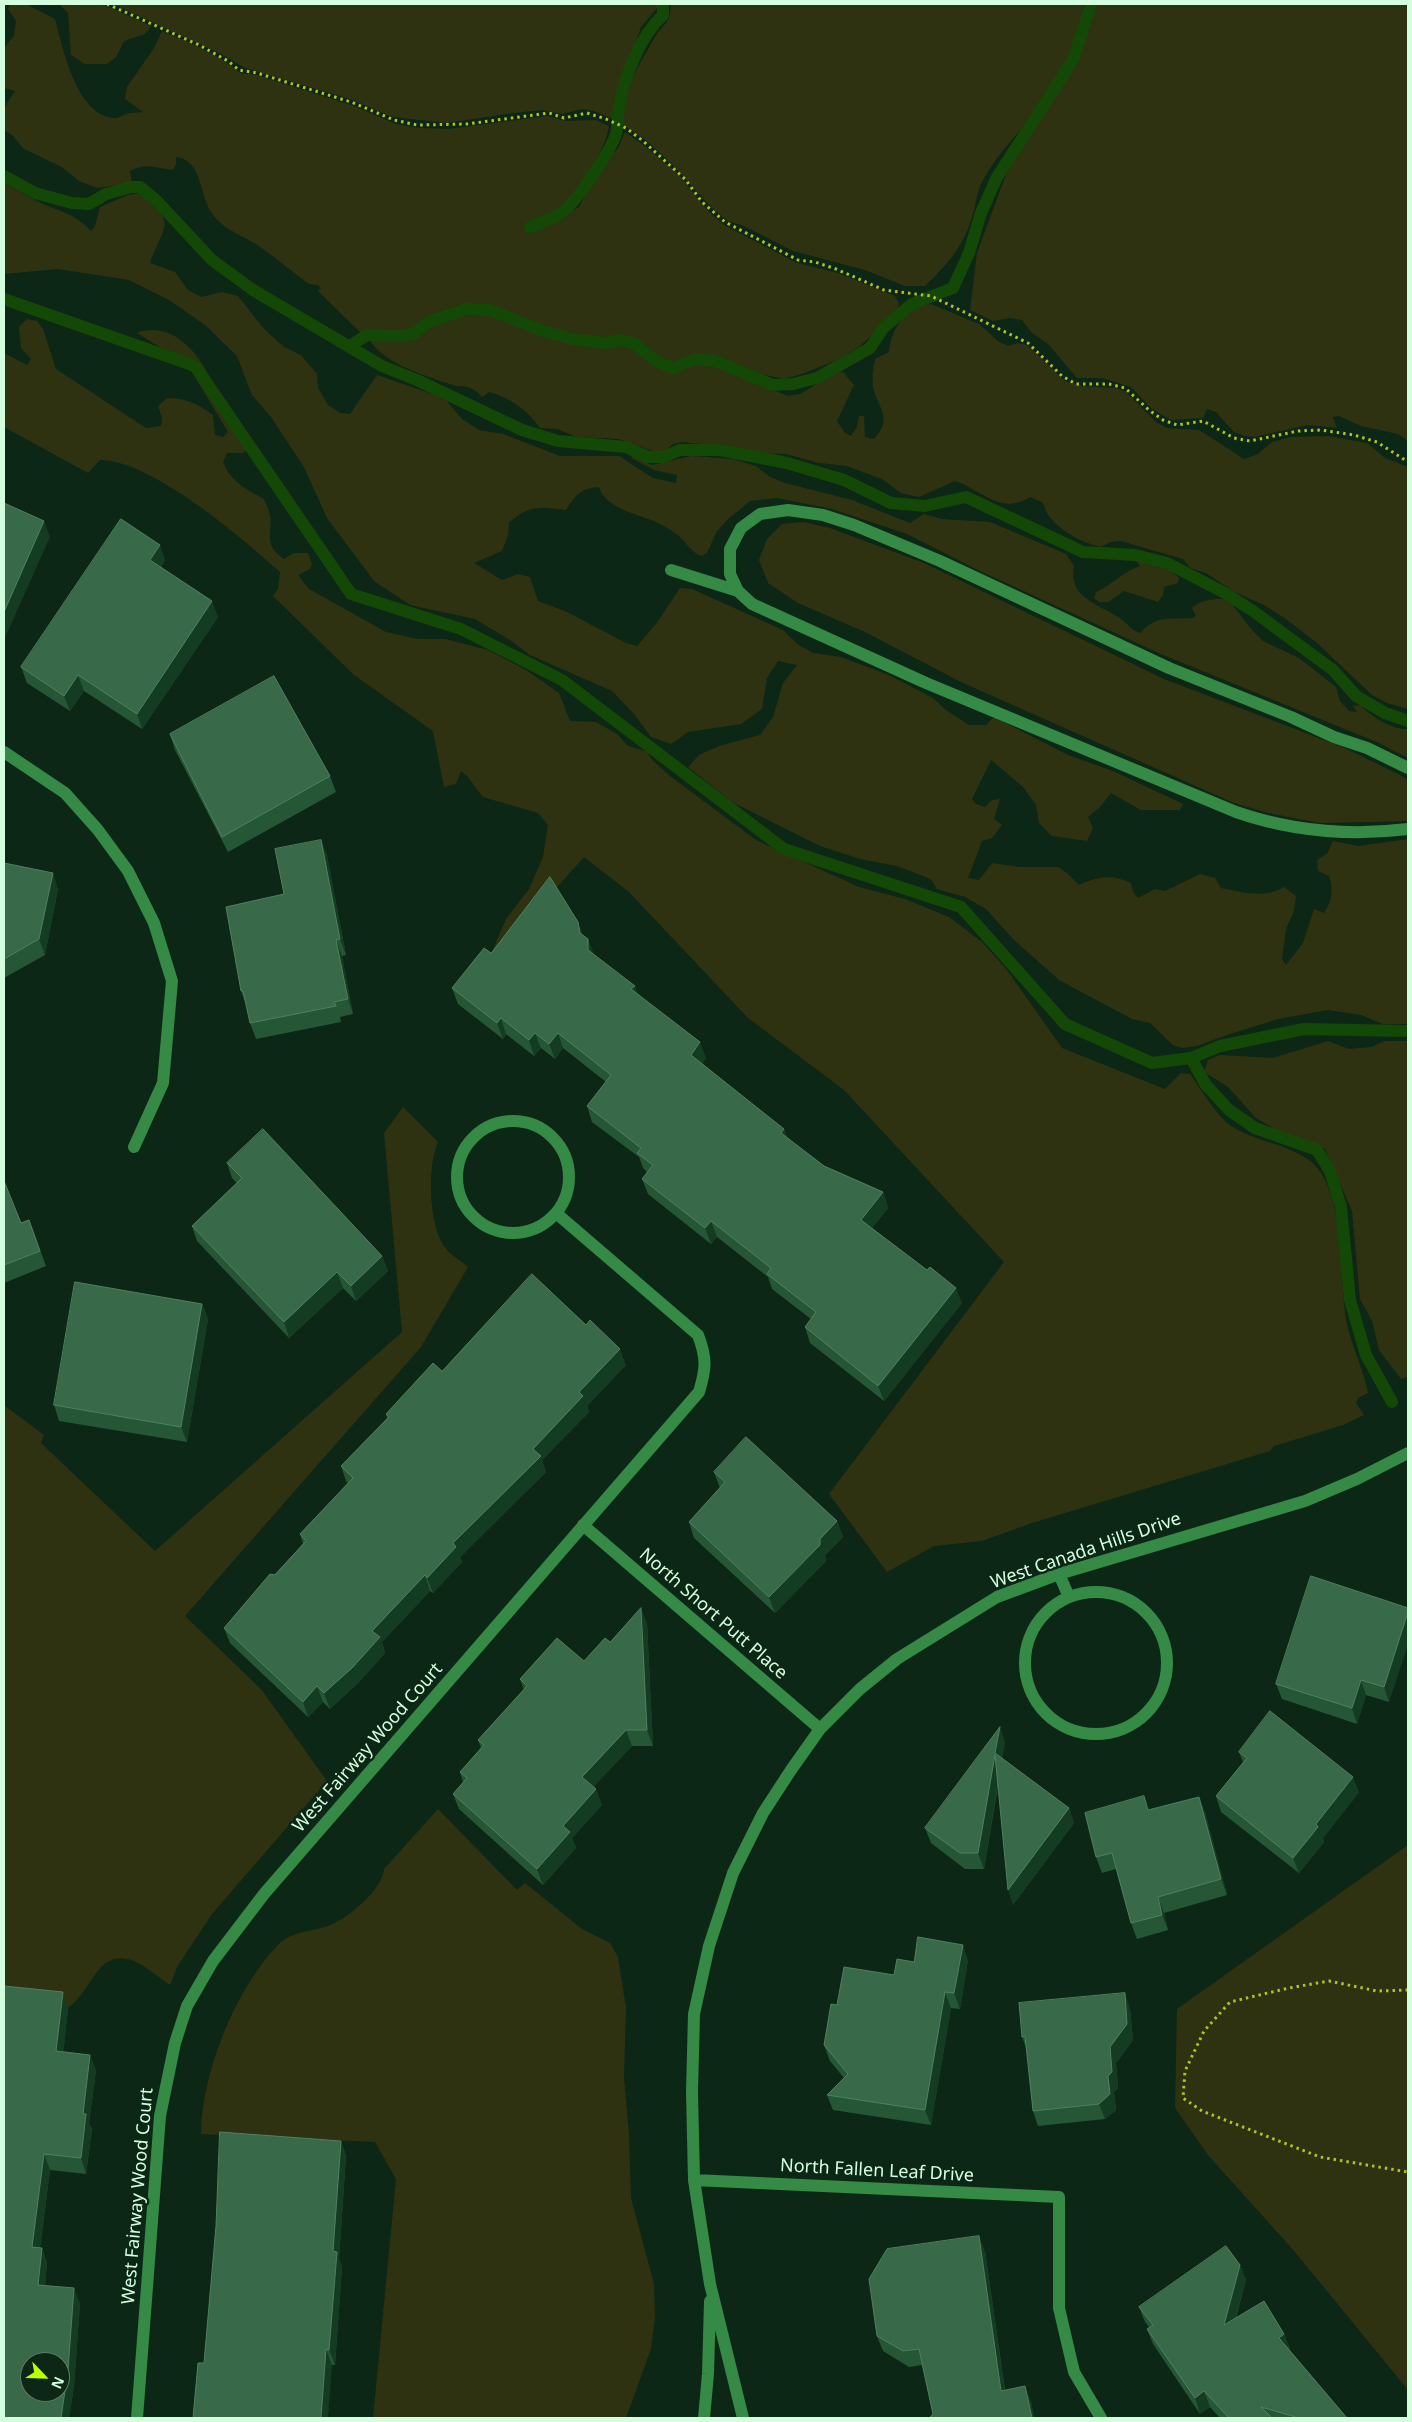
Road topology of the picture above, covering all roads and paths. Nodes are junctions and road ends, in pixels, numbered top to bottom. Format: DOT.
graph roads {
  1 [pos="107,4"];
  2 [pos="1408,462"];
  3 [pos="670,570"];
  4 [pos="738,591"];
  5 [pos="4,752"];
  6 [pos="1408,768"];
  7 [pos="1408,829"];
  8 [pos="134,1147"];
  9 [pos="556,1213"];
  10 [pos="1408,1453"];
  11 [pos="584,1525"];
  12 [pos="1059,1574"];
  13 [pos="1069,1597"];
  14 [pos="820,1729"];
  15 [pos="1408,1990"];
  16 [pos="1408,2172"];
  17 [pos="694,2180"];
  18 [pos="710,2284"];
  19 [pos="137,2418"];
  20 [pos="704,2418"];
  21 [pos="743,2418"];
  22 [pos="1101,2418"];
  1 -- 2 [label="path"];
  3 -- 4 [label="street"];
  4 -- 6 [label="street"];
  4 -- 7 [label="street"];
  5 -- 8 [label="street"];
  9 -- 9 [label="street"];
  9 -- 11 [label="street, West Fairway Wood Court"];
  10 -- 12 [label="street, West Canada Hills Drive"];
  11 -- 14 [label="street, North Short Putt Place"];
  11 -- 19 [label="street, West Fairway Wood Court"];
  12 -- 13 [label="street"];
  12 -- 14 [label="street, West Canada Hills Drive"];
  13 -- 13 [label="street"];
  14 -- 17 [label="street, West Canada Hills Drive"];
  15 -- 16 [label="path"];
  17 -- 18 [label="street, West Canada Hills Drive"];
  17 -- 22 [label="street, North Fallen Leaf Drive"];
  18 -- 20 [label="street, West Canada Hills Drive"];
  18 -- 21 [label="street, West Canada Hills Drive"];
}
